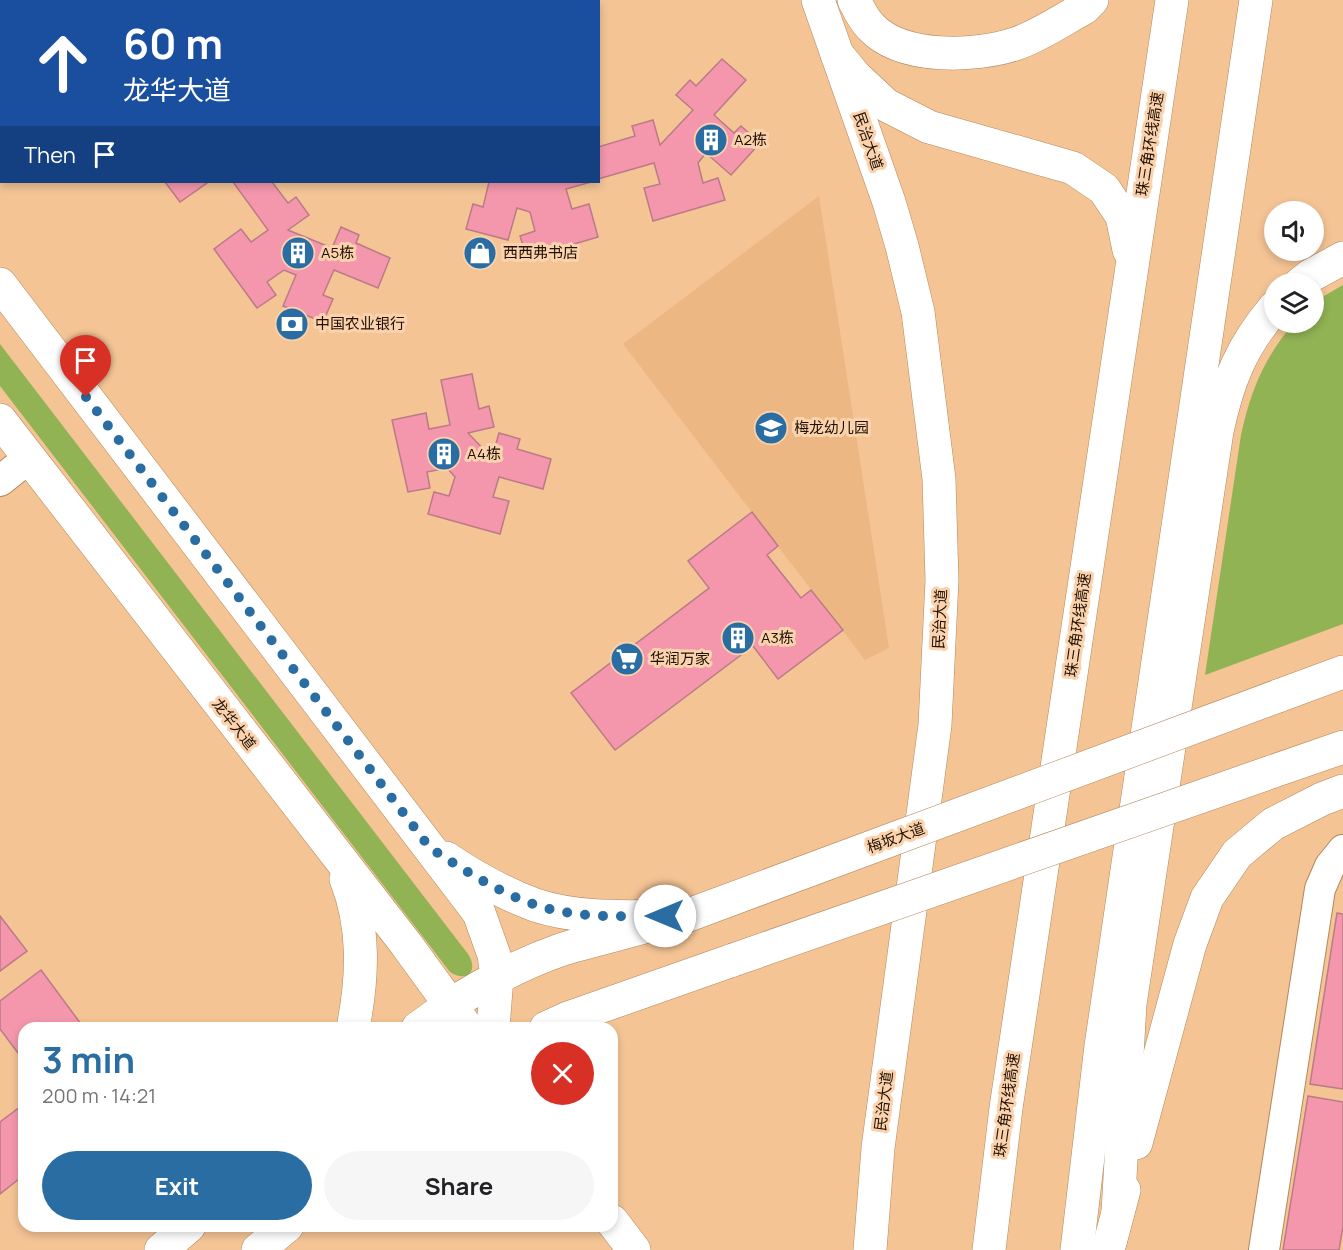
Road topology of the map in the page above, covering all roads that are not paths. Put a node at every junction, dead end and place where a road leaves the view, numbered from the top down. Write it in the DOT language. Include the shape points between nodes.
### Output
graph roads {
  1 [pos="818,0"];
  2 [pos="854,0"];
  3 [pos="1092,0"];
  4 [pos="1172,0"];
  5 [pos="1256,0"];
  6 [pos="837,54"];
  7 [pos="1343,258"];
  8 [pos="1130,272"];
  9 [pos="1316,273"];
  10 [pos="0,284"];
  11 [pos="1264,320"];
  12 [pos="0,420"];
  13 [pos="29,458"];
  14 [pos="0,481"];
  15 [pos="1343,672"];
  16 [pos="1343,747"];
  17 [pos="1343,790"];
  18 [pos="430,848"];
  19 [pos="1343,850"];
  20 [pos="339,861"];
  21 [pos="686,916"];
  22 [pos="497,977"];
  23 [pos="459,1016"];
  24 [pos="354,1022"];
  25 [pos="438,1022"];
  26 [pos="493,1022"];
  27 [pos="560,1022"];
  28 [pos="1118,1212"];
  29 [pos="618,1229"];
  30 [pos="182,1232"];
  31 [pos="280,1232"];
  32 [pos="161,1250"];
  33 [pos="258,1250"];
  34 [pos="634,1250"];
  35 [pos="870,1250"];
  36 [pos="989,1250"];
  37 [pos="1077,1250"];
  38 [pos="1108,1250"];
  39 [pos="1264,1250"];
  1 -- 6 [label="main road, 民治大道"];
  2 -- 3 [label="main road" via="872,28 891,42 915,50 978,53 1016,44"];
  4 -- 8 [label="main road, 珠三角环线高速"];
  5 -- 37 [label="main road" via="1103,1034"];
  6 -- 8 [label="main road" via="886,105 929,127 1073,168 1104,189 1122,216"];
  6 -- 35 [label="main road, 民治大道" via="889,202 918,312 939,479 942,569 935,725 880,1127"];
  7 -- 9 [label="main road"];
  8 -- 36 [label="main road, 珠三角环线高速" via="1006,1108"];
  10 -- 18 [label="main road"];
  11 -- 28 [label="main road" via="1238,360 1217,431 1130,1004"];
  12 -- 13 [label="main road, 龙华大道"];
  13 -- 14 [label="street"];
  13 -- 20 [label="main road, 龙华大道"];
  15 -- 21 [label="main road, 梅坂大道, bridge"];
  16 -- 27 [label="main road, bridge"];
  17 -- 28 [label="main road" via="1273,824 1237,854 1207,898 1184,965"];
  18 -- 21 [label="main road" via="496,888 537,905 601,916"];
  18 -- 22 [label="main road" via="479,913 494,955"];
  19 -- 39 [label="street" via="1330,866 1320,889"];
  20 -- 23 [label="main road, 龙华大道"];
  20 -- 24 [label="main road" via="354,900 360,931 361,965"];
  21 -- 22 [label="main road, 梅坂大道" via="564,949"];
  22 -- 23 [label="main road, 梅坂大道"];
  22 -- 26 [label="main road"];
  23 -- 25 [label="main road, 梅坂大道"];
  28 -- 38 [label="main road"];
  29 -- 34 [label="main road"];
  30 -- 32 [label="main road"];
  31 -- 33 [label="main road"];
}
